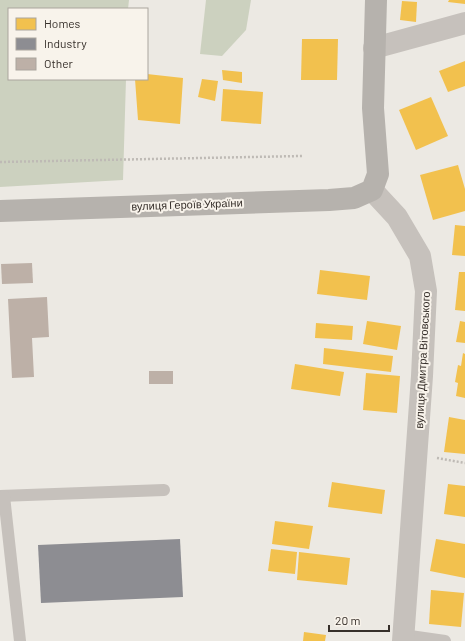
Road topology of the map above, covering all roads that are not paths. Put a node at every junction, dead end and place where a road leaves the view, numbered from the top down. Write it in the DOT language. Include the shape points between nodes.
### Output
graph roads {
  1 [pos="376,0"];
  2 [pos="465,23"];
  3 [pos="374,48"];
  4 [pos="372,190"];
  5 [pos="0,211"];
  6 [pos="164,490"];
  7 [pos="2,496"];
  8 [pos="403,638"];
  9 [pos="20,641"];
  10 [pos="445,641"];
  1 -- 3 [label="main road"];
  2 -- 3 [label="street"];
  3 -- 4 [label="main road" via="373,108 378,174"];
  4 -- 5 [label="main road, вулиця Героїв України" via="354,198 329,200"];
  4 -- 8 [label="street, вулиця Дмитра Вітовського" via="397,217 420,256 426,291"];
  6 -- 7 [label="lane"];
  7 -- 9 [label="lane"];
  8 -- 10 [label="lane"];
}
